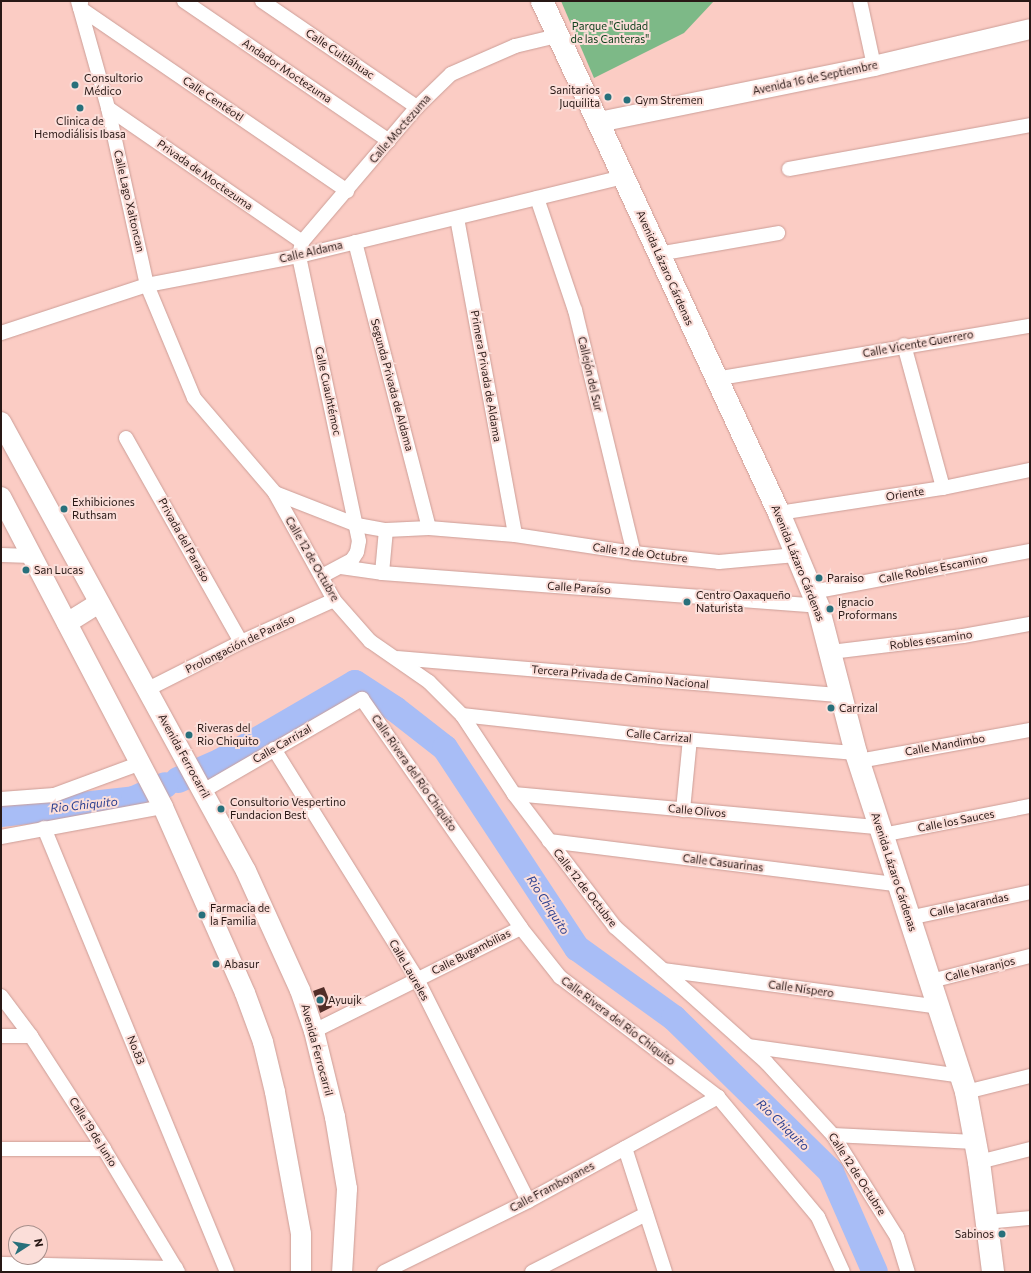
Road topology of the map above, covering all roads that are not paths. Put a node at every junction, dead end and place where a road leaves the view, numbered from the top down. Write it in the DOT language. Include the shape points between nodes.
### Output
graph roads {
  1 [pos="184,1"];
  2 [pos="262,1"];
  3 [pos="542,1"];
  4 [pos="860,1"];
  5 [pos="80,3"];
  6 [pos="1030,29"];
  7 [pos="557,36"];
  8 [pos="874,66"];
  9 [pos="417,107"];
  10 [pos="108,108"];
  11 [pos="599,122"];
  12 [pos="1030,125"];
  13 [pos="390,141"];
  14 [pos="789,169"];
  15 [pos="623,177"];
  16 [pos="347,191"];
  17 [pos="536,198"];
  18 [pos="457,218"];
  19 [pos="778,233"];
  20 [pos="355,242"];
  21 [pos="301,249"];
  22 [pos="658,254"];
  23 [pos="147,285"];
  24 [pos="1030,326"];
  25 [pos="1,333"];
  26 [pos="904,346"];
  27 [pos="715,379"];
  28 [pos="1,422"];
  29 [pos="126,438"];
  30 [pos="1030,470"];
  31 [pos="943,488"];
  32 [pos="275,493"];
  33 [pos="1,497"];
  34 [pos="779,513"];
  35 [pos="357,526"];
  36 [pos="429,528"];
  37 [pos="386,530"];
  38 [pos="515,535"];
  39 [pos="1030,551"];
  40 [pos="634,553"];
  41 [pos="1,555"];
  42 [pos="796,555"];
  43 [pos="31,556"];
  44 [pos="341,567"];
  45 [pos="382,573"];
  46 [pos="322,576"];
  47 [pos="815,599"];
  48 [pos="334,600"];
  49 [pos="99,603"];
  50 [pos="67,623"];
  51 [pos="1030,624"];
  52 [pos="241,642"];
  53 [pos="831,652"];
  54 [pos="397,658"];
  55 [pos="146,690"];
  56 [pos="842,695"];
  57 [pos="362,699"];
  58 [pos="462,715"];
  59 [pos="1030,730"];
  60 [pos="690,739"];
  61 [pos="274,748"];
  62 [pos="858,757"];
  63 [pos="143,768"];
  64 [pos="200,787"];
  65 [pos="514,794"];
  66 [pos="1,799"];
  67 [pos="160,803"];
  68 [pos="1030,806"];
  69 [pos="683,810"];
  70 [pos="44,828"];
  71 [pos="880,831"];
  72 [pos="1,837"];
  73 [pos="549,842"];
  74 [pos="896,884"];
  75 [pos="1030,892"];
  76 [pos="909,918"];
  77 [pos="521,928"];
  78 [pos="1030,956"];
  79 [pos="663,970"];
  80 [pos="417,980"];
  81 [pos="931,981"];
  82 [pos="1,996"];
  83 [pos="939,1007"];
  84 [pos="314,1031"];
  85 [pos="1,1036"];
  86 [pos="31,1036"];
  87 [pos="748,1046"];
  88 [pos="1030,1076"];
  89 [pos="963,1084"];
  90 [pos="718,1097"];
  91 [pos="833,1135"];
  92 [pos="1,1148"];
  93 [pos="625,1148"];
  94 [pos="104,1149"];
  95 [pos="1030,1149"];
  96 [pos="977,1152"];
  97 [pos="528,1201"];
  98 [pos="646,1214"];
  99 [pos="1030,1218"];
  100 [pos="988,1222"];
  101 [pos="1,1264"];
  102 [pos="177,1270"];
  103 [pos="227,1272"];
  104 [pos="301,1272"];
  105 [pos="342,1272"];
  106 [pos="384,1272"];
  107 [pos="532,1272"];
  108 [pos="665,1272"];
  109 [pos="843,1272"];
  110 [pos="908,1272"];
  111 [pos="993,1272"];
  1 -- 13 [label="street, Andador Moctezuma"];
  2 -- 9 [label="street, Calle Cuitláhuac"];
  3 -- 7 [label="main road, Avenida Lázaro Cárdenas"];
  4 -- 8 [label="street"];
  5 -- 10 [label="street, Calle Lago Xaltoncan"];
  5 -- 16 [label="street, Calle Centéotl"];
  6 -- 8 [label="main road, Avenida 16 de Septiembre"];
  7 -- 9 [label="street, Calle Moctezuma" via="515,46 476,61 451,74"];
  7 -- 11 [label="main road, Avenida Lázaro Cárdenas"];
  8 -- 11 [label="main road, Avenida 16 de Septiembre"];
  9 -- 13 [label="street, Calle Moctezuma"];
  10 -- 21 [label="street, Privada de Moctezuma"];
  10 -- 23 [label="street, Calle Lago Xaltoncan"];
  11 -- 15 [label="main road, Avenida Lázaro Cárdenas"];
  12 -- 14 [label="street"];
  13 -- 16 [label="street, Calle Moctezuma"];
  15 -- 17 [label="street, Calle Aldama"];
  15 -- 22 [label="main road, Avenida Lázaro Cárdenas"];
  16 -- 21 [label="street, Calle Moctezuma"];
  17 -- 18 [label="street, Calle Aldama"];
  17 -- 40 [label="street, Callejón del Sur" via="575,310"];
  18 -- 20 [label="street, Calle Aldama"];
  18 -- 38 [label="street, Primera Privada de Aldama"];
  19 -- 22 [label="street"];
  20 -- 21 [label="street, Calle Aldama"];
  20 -- 36 [label="street, Segunda Privada de Aldama"];
  21 -- 23 [label="street, Calle Aldama"];
  21 -- 35 [label="street, Calle Cuauhtémoc"];
  22 -- 27 [label="main road, Avenida Lázaro Cárdenas"];
  23 -- 25 [label="street, Calle Aldama"];
  23 -- 32 [label="street, Calle 12 de Octubre" via="194,398"];
  24 -- 26 [label="street, Calle Vicente Guerrero"];
  26 -- 27 [label="street, Calle Vicente Guerrero" via="807,365"];
  26 -- 31 [label="street"];
  27 -- 34 [label="main road, Avenida Lázaro Cárdenas"];
  28 -- 49 [label="main road, Avenida Ferrocarril"];
  29 -- 52 [label="street, Privada del Paraíso"];
  30 -- 31 [label="street, Oriente"];
  31 -- 34 [label="street, Oriente"];
  32 -- 35 [label="street, Calle 12 de Octubre"];
  32 -- 46 [label="street, Calle 12 de Octubre"];
  33 -- 43 [label="main road"];
  34 -- 42 [label="main road, Avenida Lázaro Cárdenas"];
  35 -- 37 [label="street, Calle 12 de Octubre"];
  35 -- 44 [label="street, Calle Cuauhtémoc" via="357,552 352,560"];
  36 -- 37 [label="street, Calle 12 de Octubre"];
  36 -- 38 [label="street, Calle 12 de Octubre"];
  37 -- 45 [label="street"];
  38 -- 40 [label="street, Calle 12 de Octubre"];
  39 -- 47 [label="street, Calle Robles Escamino"];
  40 -- 42 [label="street, Calle 12 de Octubre" via="719,562"];
  41 -- 43 [label="street"];
  42 -- 47 [label="main road, Avenida Lázaro Cárdenas"];
  43 -- 50 [label="main road"];
  44 -- 45 [label="street, Calle Paraíso"];
  44 -- 46 [label="street, Calle Cuauhtémoc"];
  45 -- 47 [label="street, Calle Paraíso"];
  46 -- 48 [label="street, Calle 12 de Octubre"];
  47 -- 53 [label="main road, Avenida Lázaro Cárdenas"];
  48 -- 52 [label="street, Prolongación de Paraíso"];
  48 -- 54 [label="street, Calle 12 de Octubre" via="370,641"];
  49 -- 50 [label="main road"];
  49 -- 55 [label="main road, Avenida Ferrocarril"];
  50 -- 63 [label="main road"];
  51 -- 53 [label="street, Robles escamino" via="963,636"];
  52 -- 55 [label="street, Prolongación de Paraíso"];
  53 -- 56 [label="main road, Avenida Lázaro Cárdenas"];
  54 -- 56 [label="street, Tercera Privada de Camino Nacional"];
  54 -- 58 [label="street, Calle 12 de Octubre" via="429,682"];
  55 -- 64 [label="main road, Avenida Ferrocarril"];
  56 -- 62 [label="main road, Avenida Lázaro Cárdenas"];
  57 -- 61 [label="street, Calle Carrizal"];
  57 -- 77 [label="street, Calle Rivera del Río Chiquito"];
  58 -- 60 [label="street, Calle Carrizal"];
  58 -- 65 [label="street, Calle 12 de Octubre"];
  59 -- 62 [label="street, Calle Mandimbo"];
  60 -- 62 [label="street, Calle Carrizal"];
  60 -- 69 [label="street"];
  61 -- 64 [label="street, Calle Carrizal"];
  61 -- 80 [label="street, Calle Laureles"];
  62 -- 71 [label="main road, Avenida Lázaro Cárdenas"];
  63 -- 66 [label="street" via="54,795"];
  63 -- 67 [label="main road"];
  64 -- 84 [label="main road, Avenida Ferrocarril" via="246,871 300,990"];
  65 -- 69 [label="street, Calle Olivos"];
  65 -- 73 [label="street, Calle 12 de Octubre"];
  67 -- 70 [label="street"];
  67 -- 104 [label="main road" via="245,993 263,1042 275,1092 301,1234"];
  68 -- 71 [label="street, Calle los Sauces"];
  69 -- 71 [label="street, Calle Olivos"];
  70 -- 72 [label="street"];
  70 -- 103 [label="street, No.83"];
  71 -- 74 [label="main road, Avenida Lázaro Cárdenas"];
  73 -- 74 [label="street, Calle Casuarinas"];
  73 -- 79 [label="street, Calle 12 de Octubre" via="615,927"];
  74 -- 76 [label="main road, Avenida Lázaro Cárdenas"];
  75 -- 76 [label="street, Calle Jacarandas"];
  76 -- 81 [label="main road, Avenida Lázaro Cárdenas"];
  77 -- 80 [label="street, Calle Bugambilias"];
  77 -- 90 [label="street, Calle Rivera del Río Chiquito" via="560,977"];
  78 -- 81 [label="street, Calle Naranjos"];
  79 -- 83 [label="street, Calle Níspero"];
  79 -- 87 [label="street, Calle 12 de Octubre"];
  80 -- 84 [label="street, Calle Bugambilias"];
  80 -- 97 [label="street, Calle Laureles"];
  81 -- 83 [label="main road, Avenida Lázaro Cárdenas"];
  82 -- 86 [label="street, Calle 19 de Junio"];
  83 -- 89 [label="main road, Avenida Lázaro Cárdenas"];
  84 -- 105 [label="main road, Avenida Ferrocarril" via="335,1117 347,1188"];
  85 -- 86 [label="street"];
  86 -- 94 [label="street, Calle 19 de Junio"];
  87 -- 89 [label="street"];
  87 -- 91 [label="street, Calle 12 de Octubre"];
  88 -- 89 [label="street"];
  89 -- 96 [label="main road, Avenida Lázaro Cárdenas"];
  90 -- 93 [label="street, Calle Framboyanes"];
  90 -- 109 [label="street, Calle Rivera del Río Chiquito" via="818,1217"];
  91 -- 96 [label="street"];
  91 -- 110 [label="street, Calle 12 de Octubre" via="897,1238"];
  92 -- 94 [label="street"];
  93 -- 97 [label="street, Calle Framboyanes"];
  93 -- 98 [label="street"];
  94 -- 102 [label="street, Calle 19 de Junio"];
  95 -- 96 [label="street"];
  96 -- 100 [label="main road, Avenida Lázaro Cárdenas"];
  97 -- 106 [label="street, Calle Framboyanes"];
  98 -- 107 [label="street"];
  98 -- 108 [label="street"];
  99 -- 100 [label="street"];
  100 -- 111 [label="main road, Avenida Lázaro Cárdenas"];
  101 -- 102 [label="street"];
}
